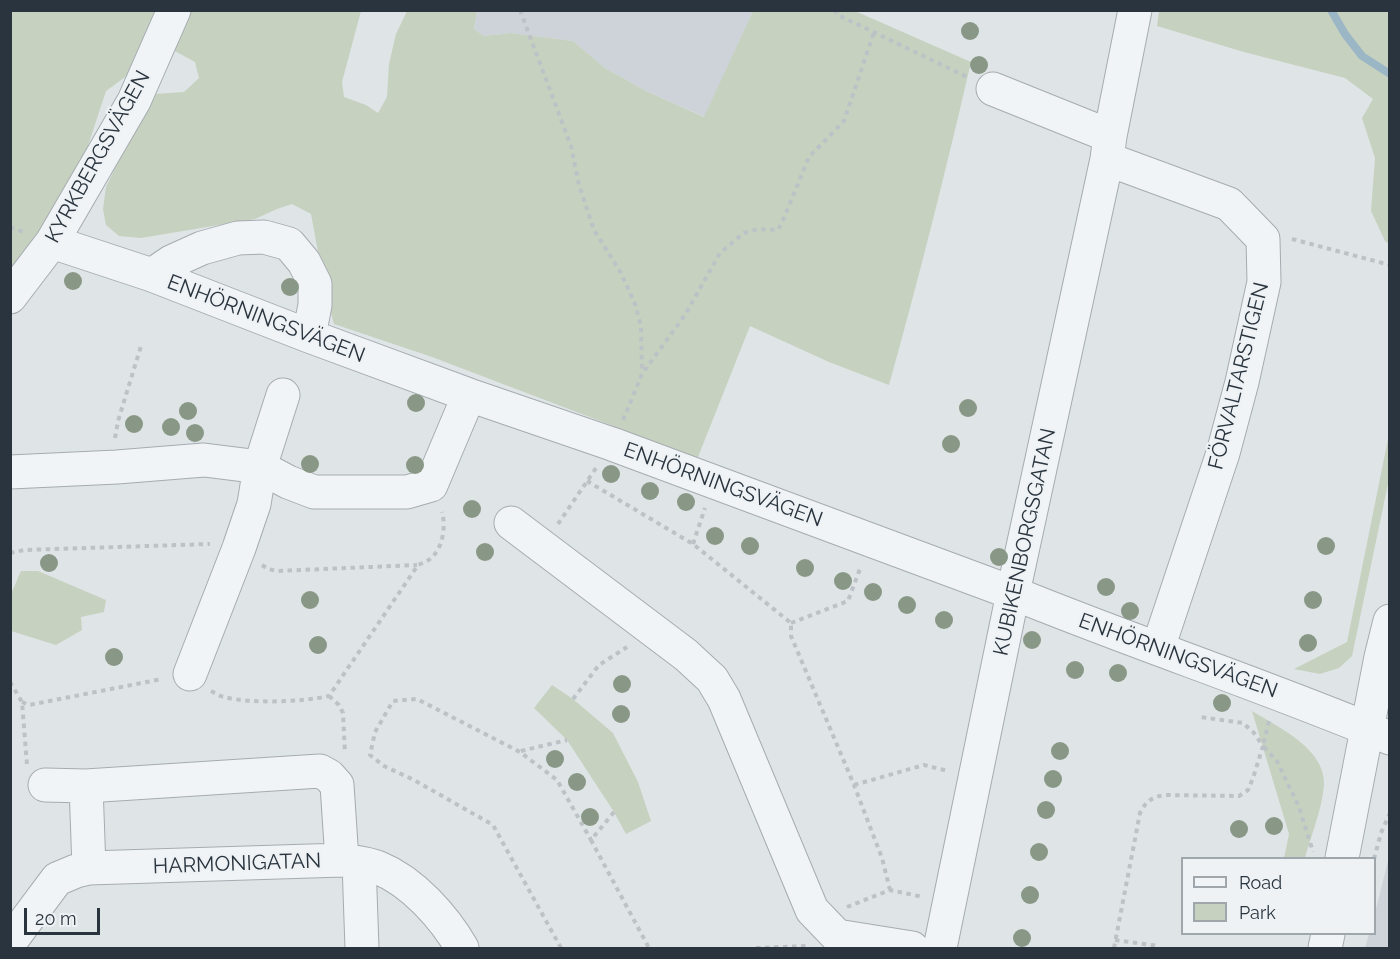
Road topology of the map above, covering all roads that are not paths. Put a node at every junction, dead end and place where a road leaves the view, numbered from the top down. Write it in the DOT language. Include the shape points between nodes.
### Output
graph roads {
  1 [pos="174,10"];
  2 [pos="1135,10"];
  3 [pos="993,89"];
  4 [pos="1109,148"];
  5 [pos="52,242"];
  6 [pos="152,275"];
  7 [pos="10,297"];
  8 [pos="309,336"];
  9 [pos="283,395"];
  10 [pos="469,395"];
  11 [pos="260,468"];
  12 [pos="10,472"];
  13 [pos="511,523"];
  14 [pos="1013,592"];
  15 [pos="1389,621"];
  16 [pos="1158,648"];
  17 [pos="190,674"];
  18 [pos="1379,734"];
  19 [pos="45,785"];
  20 [pos="86,786"];
  21 [pos="1342,857"];
  22 [pos="351,862"];
  23 [pos="88,868"];
  24 [pos="12,946"];
  25 [pos="362,948"];
  26 [pos="462,948"];
  27 [pos="912,948"];
  28 [pos="940,948"];
  1 -- 5 [label="street, KYRKBERGSVÄGEN" via="134,102"];
  2 -- 4 [label="street, KUBIKENBORGSGATAN"];
  3 -- 4 [label="street"];
  4 -- 14 [label="street, KUBIKENBORGSGATAN"];
  4 -- 16 [label="street, FÖRVALTARSTIGEN" via="1229,204 1263,239 1264,282 1242,382 1223,453"];
  5 -- 6 [label="street, ENHÖRNINGSVÄGEN"];
  5 -- 7 [label="street, KYRKBERGSVÄGEN"];
  6 -- 8 [label="street, ENHÖRNINGSVÄGEN"];
  6 -- 8 [label="street" via="202,248 238,238 264,237 289,244 315,284"];
  8 -- 10 [label="street, ENHÖRNINGSVÄGEN"];
  9 -- 11 [label="street"];
  10 -- 11 [label="street" via="431,485 407,492 314,492"];
  10 -- 14 [label="street, ENHÖRNINGSVÄGEN"];
  11 -- 12 [label="street" via="204,460"];
  11 -- 17 [label="street" via="254,504"];
  13 -- 27 [label="street" via="686,655 712,679 724,699 812,910 828,927"];
  14 -- 16 [label="street, ENHÖRNINGSVÄGEN"];
  14 -- 28 [label="street, KUBIKENBORGSGATAN"];
  15 -- 18 [label="street" via="1381,657"];
  16 -- 18 [label="street, ENHÖRNINGSVÄGEN"];
  18 -- 21 [label="street"];
  19 -- 20 [label="street"];
  20 -- 22 [label="street" via="320,771 337,785"];
  20 -- 23 [label="street"];
  22 -- 23 [label="street, HARMONIGATAN"];
  22 -- 25 [label="street"];
  22 -- 26 [label="street, HARMONIGATAN" via="379,867 419,893"];
  23 -- 24 [label="street, HARMONIGATAN" via="57,879"];
}
